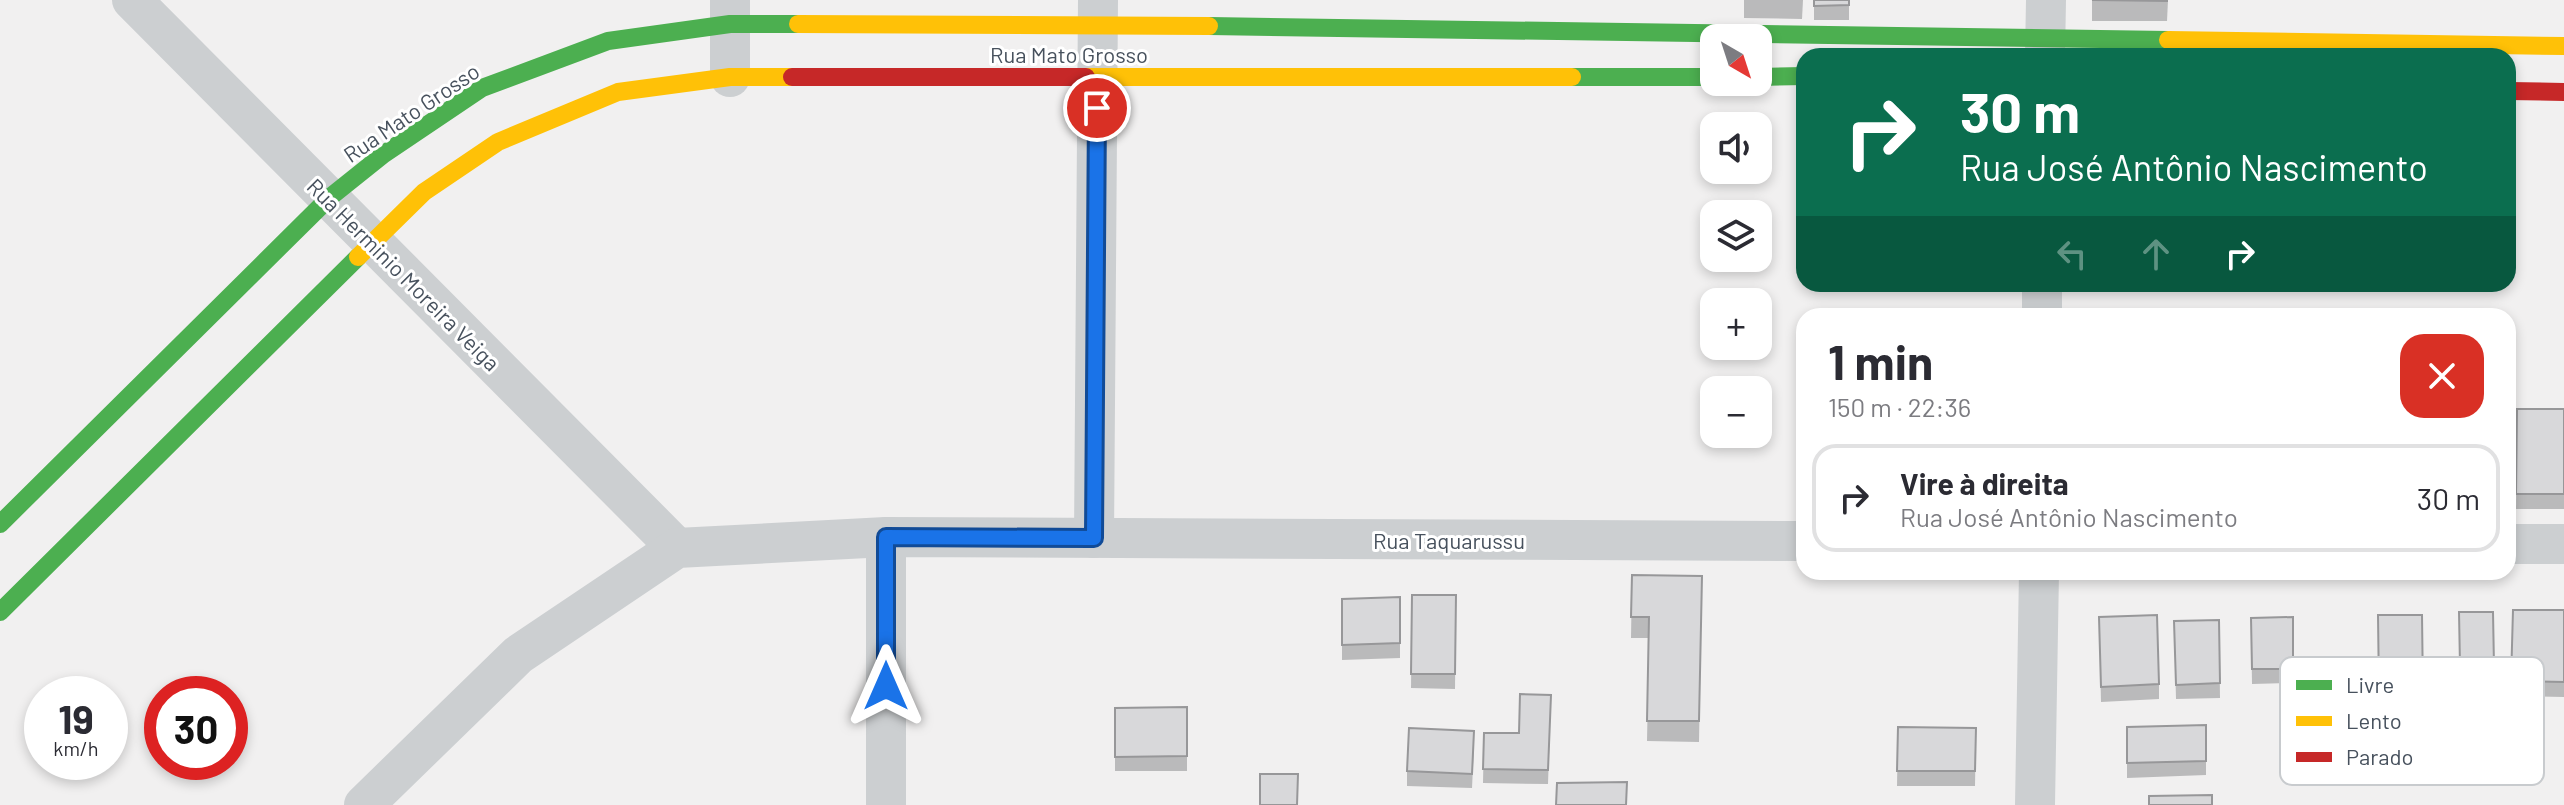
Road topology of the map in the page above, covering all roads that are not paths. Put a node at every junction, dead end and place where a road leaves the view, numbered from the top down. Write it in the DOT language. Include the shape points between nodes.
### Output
graph roads {
  1 [pos="132,0"];
  2 [pos="730,12"];
  3 [pos="1098,12"];
  4 [pos="2045,31"];
  5 [pos="2564,46"];
  6 [pos="2409,48"];
  7 [pos="2508,48"];
  8 [pos="1796,76"];
  9 [pos="730,77"];
  10 [pos="1700,77"];
  11 [pos="1772,77"];
  12 [pos="1097,78"];
  13 [pos="2516,91"];
  14 [pos="2564,92"];
  15 [pos="329,198"];
  16 [pos="373,243"];
  17 [pos="0,524"];
  18 [pos="886,537"];
  19 [pos="1094,538"];
  20 [pos="1796,541"];
  21 [pos="2516,544"];
  22 [pos="2564,544"];
  23 [pos="677,548"];
  24 [pos="2039,580"];
  25 [pos="0,612"];
  26 [pos="364,805"];
  27 [pos="886,805"];
  28 [pos="2035,805"];
  1 -- 15 [label="street, Rua Herminio Moreira Veiga"];
  2 -- 3 [label="street, Rua Mato Grosso"];
  2 -- 9 [label="street"];
  2 -- 15 [label="street, Rua Mato Grosso" via="608,41 482,88"];
  3 -- 4 [label="street, Rua Mato Grosso"];
  3 -- 12 [label="street"];
  4 -- 6 [label="street, Rua Mato Grosso"];
  5 -- 7 [label="street, Rua Mato Grosso"];
  8 -- 11 [label="street"];
  9 -- 12 [label="street, Rua Mato Grosso"];
  9 -- 16 [label="street, Rua Mato Grosso" via="618,92 498,142 424,192"];
  10 -- 12 [label="street, Rua Mato Grosso"];
  12 -- 19 [label="street"];
  13 -- 14 [label="street"];
  15 -- 16 [label="street, Rua Herminio Moreira Veiga"];
  15 -- 17 [label="street, Rua Mato Grosso"];
  16 -- 23 [label="street, Rua Herminio Moreira Veiga"];
  16 -- 25 [label="street, Rua Mato Grosso"];
  18 -- 19 [label="street, Rua Taquarussu"];
  18 -- 23 [label="street, Rua Taquarussu"];
  18 -- 27 [label="street"];
  19 -- 20 [label="street, Rua Taquarussu"];
  21 -- 22 [label="street"];
  23 -- 26 [label="street" via="518,655"];
  24 -- 28 [label="street"];
}
